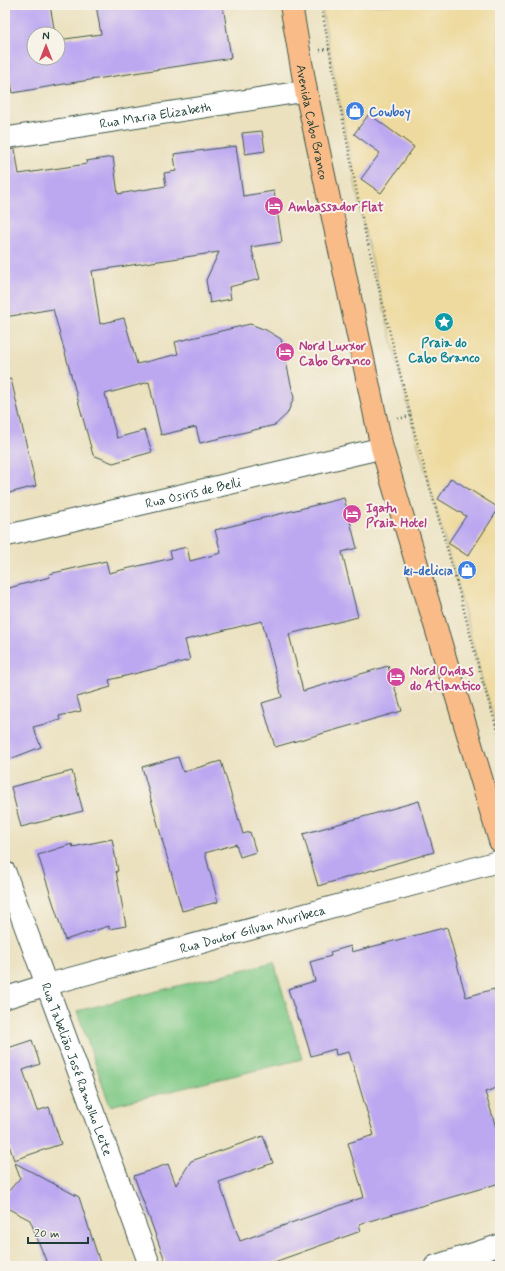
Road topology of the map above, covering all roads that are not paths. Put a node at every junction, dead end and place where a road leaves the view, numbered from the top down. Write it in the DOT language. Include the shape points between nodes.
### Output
graph roads {
  1 [pos="291,5"];
  2 [pos="306,91"];
  3 [pos="5,138"];
  4 [pos="382,448"];
  5 [pos="5,536"];
  6 [pos="500,841"];
  7 [pos="500,861"];
  8 [pos="5,872"];
  9 [pos="46,985"];
  10 [pos="5,998"];
  11 [pos="500,1246"];
  12 [pos="150,1266"];
  13 [pos="435,1266"];
  1 -- 2 [label="main road, Avenida Cabo Branco"];
  2 -- 3 [label="street, Rua Maria Elizabeth"];
  2 -- 4 [label="main road, Avenida Cabo Branco"];
  4 -- 5 [label="street, Rua Osiris de Belli"];
  4 -- 6 [label="main road, Avenida Cabo Branco"];
  7 -- 9 [label="street, Rua Doutor Gilvan Muribeca"];
  8 -- 9 [label="street, Rua Tabelião José Ramalho Leite"];
  9 -- 10 [label="street, Rua Doutor Gilvan Muribeca"];
  9 -- 12 [label="street, Rua Tabelião José Ramalho Leite"];
  11 -- 13 [label="street"];
}
